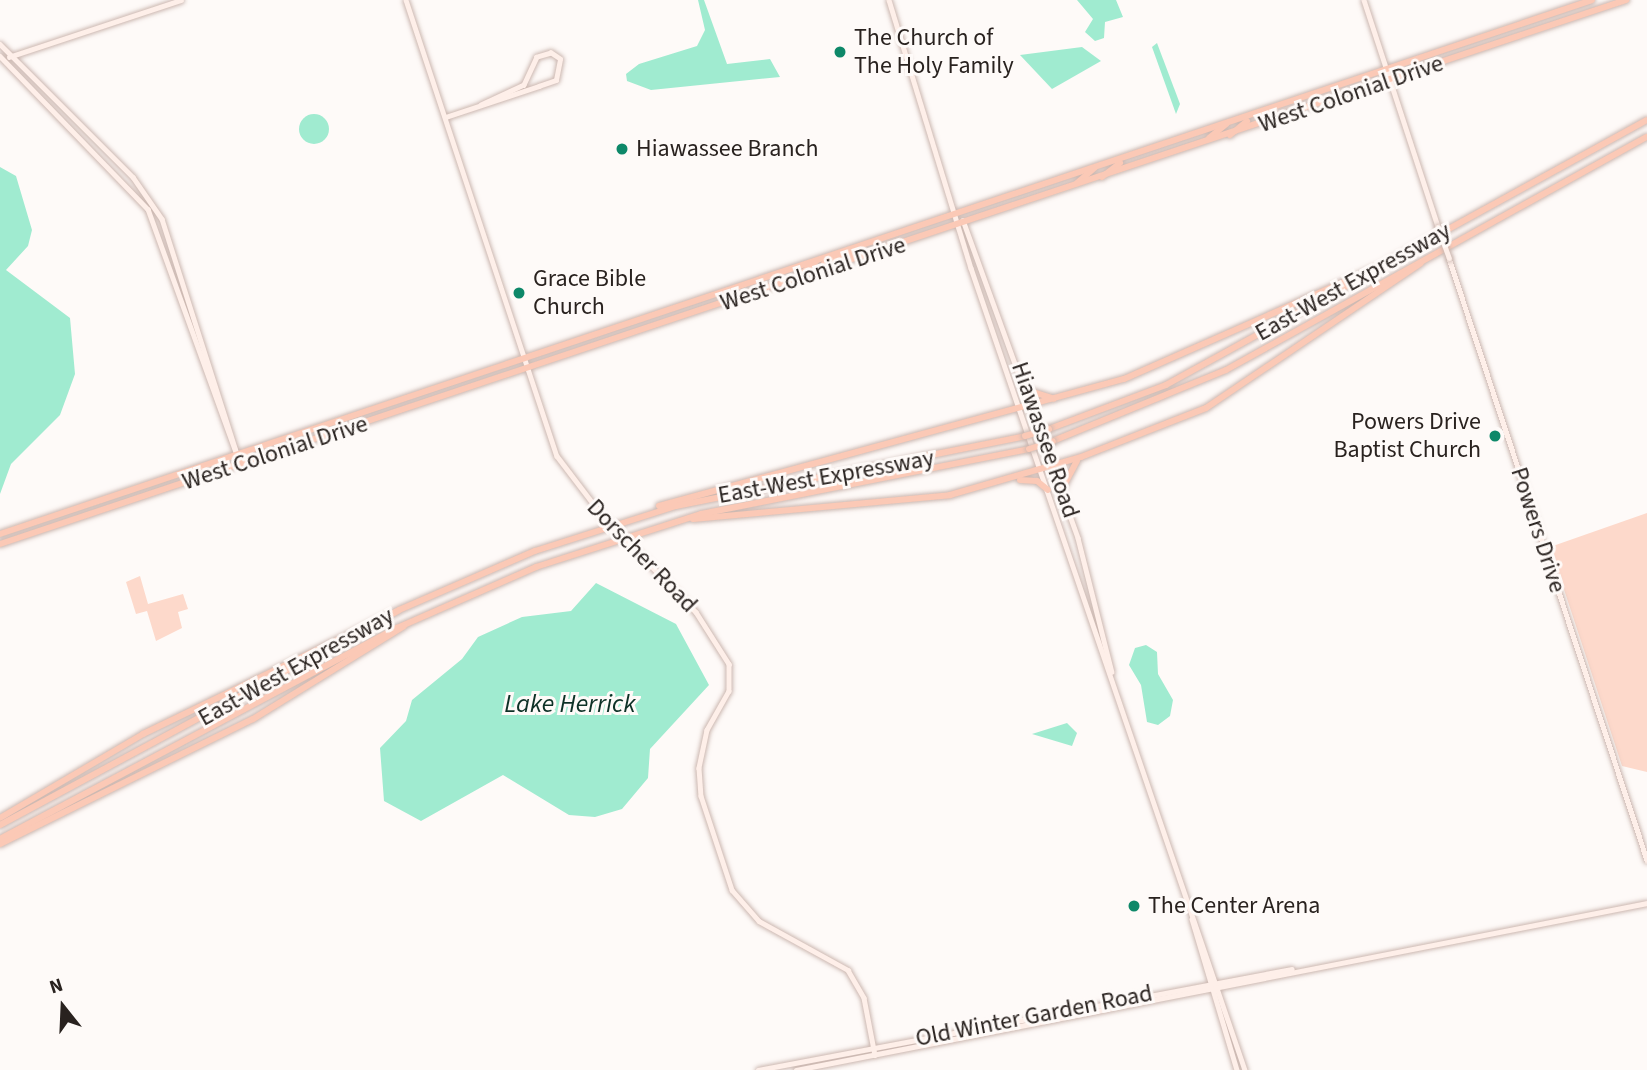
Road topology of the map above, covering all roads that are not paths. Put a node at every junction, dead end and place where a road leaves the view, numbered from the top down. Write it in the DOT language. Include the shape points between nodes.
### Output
graph roads {
  1 [pos="181,0"];
  2 [pos="406,0"];
  3 [pos="889,0"];
  4 [pos="1364,0"];
  5 [pos="1592,0"];
  6 [pos="1625,0"];
  7 [pos="0,44"];
  8 [pos="11,56"];
  9 [pos="1,58"];
  10 [pos="1387,71"];
  11 [pos="1391,81"];
  12 [pos="481,105"];
  13 [pos="1264,112"];
  14 [pos="446,117"];
  15 [pos="1647,120"];
  16 [pos="1226,124"];
  17 [pos="1230,135"];
  18 [pos="1647,137"];
  19 [pos="1192,148"];
  20 [pos="1134,155"];
  21 [pos="1094,168"];
  22 [pos="1102,177"];
  23 [pos="1063,191"];
  24 [pos="958,214"];
  25 [pos="966,223"];
  26 [pos="957,226"];
  27 [pos="869,243"];
  28 [pos="816,261"];
  29 [pos="1420,263"];
  30 [pos="1376,268"];
  31 [pos="820,272"];
  32 [pos="785,283"];
  33 [pos="682,305"];
  34 [pos="685,316"];
  35 [pos="524,358"];
  36 [pos="527,369"];
  37 [pos="1030,391"];
  38 [pos="1063,399"];
  39 [pos="396,402"];
  40 [pos="1035,408"];
  41 [pos="1022,411"];
  42 [pos="365,412"];
  43 [pos="366,422"];
  44 [pos="338,432"];
  45 [pos="241,453"];
  46 [pos="233,456"];
  47 [pos="1081,457"];
  48 [pos="240,464"];
  49 [pos="1055,466"];
  50 [pos="1042,471"];
  51 [pos="1004,482"];
  52 [pos="1062,489"];
  53 [pos="1048,490"];
  54 [pos="120,494"];
  55 [pos="101,511"];
  56 [pos="648,513"];
  57 [pos="687,519"];
  58 [pos="0,534"];
  59 [pos="0,544"];
  60 [pos="399,610"];
  61 [pos="407,624"];
  62 [pos="1112,673"];
  63 [pos="0,818"];
  64 [pos="0,825"];
  65 [pos="0,841"];
  66 [pos="1647,860"];
  67 [pos="1647,903"];
  68 [pos="1192,918"];
  69 [pos="1311,967"];
  70 [pos="1216,981"];
  71 [pos="1208,982"];
  72 [pos="1219,989"];
  73 [pos="1211,990"];
  74 [pos="874,1048"];
  75 [pos="875,1055"];
  76 [pos="758,1070"];
  77 [pos="796,1070"];
  78 [pos="1237,1070"];
  79 [pos="1245,1070"];
  1 -- 8 [label="street"];
  2 -- 14 [label="street, Dorscher Road"];
  3 -- 24 [label="street, Hiawassee Road"];
  4 -- 10 [label="street, Powers Drive"];
  5 -- 10 [label="highway, West Colonial Drive"];
  6 -- 11 [label="highway, West Colonial Drive"];
  7 -- 8 [label="street"];
  8 -- 9 [label="street"];
  8 -- 45 [label="street" via="114,157 155,208"];
  9 -- 46 [label="street" via="148,209"];
  10 -- 11 [label="street, Powers Drive"];
  10 -- 13 [label="highway, West Colonial Drive"];
  11 -- 17 [label="highway, West Colonial Drive"];
  11 -- 66 [label="street, Powers Drive, bridge"];
  12 -- 12 [label="street" via="556,80 561,59 551,53 537,57 524,85"];
  12 -- 14 [label="street"];
  13 -- 16 [label="highway, West Colonial Drive"];
  13 -- 17 [label="highway"];
  14 -- 35 [label="street, Dorscher Road"];
  15 -- 30 [label="highway, East-West Expressway"];
  16 -- 19 [label="highway"];
  16 -- 20 [label="highway, West Colonial Drive"];
  17 -- 19 [label="highway, West Colonial Drive"];
  18 -- 29 [label="highway, East-West Expressway"];
  19 -- 22 [label="highway, West Colonial Drive"];
  20 -- 21 [label="highway, West Colonial Drive"];
  20 -- 22 [label="highway"];
  21 -- 23 [label="highway"];
  21 -- 24 [label="highway, West Colonial Drive"];
  22 -- 23 [label="highway, West Colonial Drive"];
  23 -- 25 [label="highway, West Colonial Drive"];
  24 -- 25 [label="street, Hiawassee Road"];
  24 -- 26 [label="street, Hiawassee Road"];
  24 -- 27 [label="highway, West Colonial Drive"];
  25 -- 26 [label="highway, West Colonial Drive"];
  25 -- 37 [label="street, Hiawassee Road"];
  26 -- 31 [label="highway, West Colonial Drive"];
  26 -- 41 [label="street, Hiawassee Road"];
  27 -- 28 [label="highway, West Colonial Drive"];
  27 -- 31 [label="highway"];
  28 -- 32 [label="highway"];
  28 -- 33 [label="highway, West Colonial Drive"];
  29 -- 47 [label="highway" via="1206,408"];
  29 -- 57 [label="highway, East-West Expressway, bridge" via="1177,394 1053,442"];
  30 -- 38 [label="highway" via="1212,344"];
  30 -- 56 [label="highway, East-West Expressway, bridge" via="1166,386 1049,429"];
  31 -- 32 [label="highway, West Colonial Drive"];
  32 -- 34 [label="highway, West Colonial Drive"];
  33 -- 34 [label="highway"];
  33 -- 35 [label="highway, West Colonial Drive"];
  34 -- 36 [label="highway, West Colonial Drive"];
  35 -- 36 [label="street, Dorscher Road"];
  35 -- 39 [label="highway, West Colonial Drive"];
  36 -- 43 [label="highway, West Colonial Drive"];
  36 -- 74 [label="street, Dorscher Road, bridge" via="562,466 605,519 696,612 729,664 729,691 707,730 698,768 732,890 758,921 848,970 864,998"];
  37 -- 38 [label="highway" via="1039,399"];
  37 -- 40 [label="street, Hiawassee Road"];
  38 -- 40 [label="highway"];
  39 -- 42 [label="highway, West Colonial Drive"];
  39 -- 43 [label="highway"];
  40 -- 41 [label="highway"];
  40 -- 49 [label="street, Hiawassee Road"];
  41 -- 50 [label="street, Hiawassee Road"];
  41 -- 56 [label="highway" via="750,480"];
  42 -- 44 [label="highway"];
  42 -- 45 [label="highway, West Colonial Drive"];
  43 -- 44 [label="highway, West Colonial Drive"];
  44 -- 48 [label="highway, West Colonial Drive"];
  45 -- 46 [label="highway, West Colonial Drive"];
  45 -- 48 [label="street"];
  46 -- 48 [label="street"];
  46 -- 54 [label="highway, West Colonial Drive"];
  47 -- 49 [label="highway"];
  47 -- 52 [label="highway"];
  48 -- 55 [label="highway, West Colonial Drive"];
  49 -- 50 [label="highway"];
  49 -- 52 [label="street, Hiawassee Road"];
  50 -- 51 [label="highway"];
  50 -- 53 [label="street, Hiawassee Road"];
  51 -- 53 [label="highway" via="1032,480"];
  51 -- 57 [label="highway" via="950,495"];
  52 -- 62 [label="street, Hiawassee Road" via="1093,583"];
  53 -- 62 [label="street, Hiawassee Road"];
  54 -- 55 [label="highway"];
  54 -- 58 [label="highway, West Colonial Drive"];
  55 -- 59 [label="highway, West Colonial Drive"];
  56 -- 60 [label="highway, East-West Expressway" via="534,551"];
  57 -- 61 [label="highway, East-West Expressway" via="536,567"];
  60 -- 63 [label="highway" via="257,675"];
  60 -- 64 [label="highway, East-West Expressway"];
  61 -- 65 [label="highway, East-West Expressway"];
  61 -- 65 [label="highway" via="253,719"];
  62 -- 68 [label="street, Hiawassee Road"];
  67 -- 69 [label="street, Old Winter Garden Road"];
  68 -- 70 [label="street, Hiawassee Road"];
  68 -- 71 [label="street, Hiawassee Road"];
  69 -- 70 [label="street, Old Winter Garden Road"];
  69 -- 72 [label="street, Old Winter Garden Road"];
  70 -- 71 [label="street, Old Winter Garden Road"];
  70 -- 72 [label="street, Hiawassee Road"];
  71 -- 73 [label="street, Hiawassee Road"];
  71 -- 74 [label="street, Old Winter Garden Road"];
  72 -- 73 [label="street, Old Winter Garden Road"];
  72 -- 79 [label="street, Hiawassee Road"];
  73 -- 75 [label="street, Old Winter Garden Road"];
  73 -- 78 [label="street, Hiawassee Road"];
  74 -- 75 [label="street, Dorscher Road"];
  74 -- 76 [label="street, Old Winter Garden Road"];
  75 -- 77 [label="street, Old Winter Garden Road"];
}
